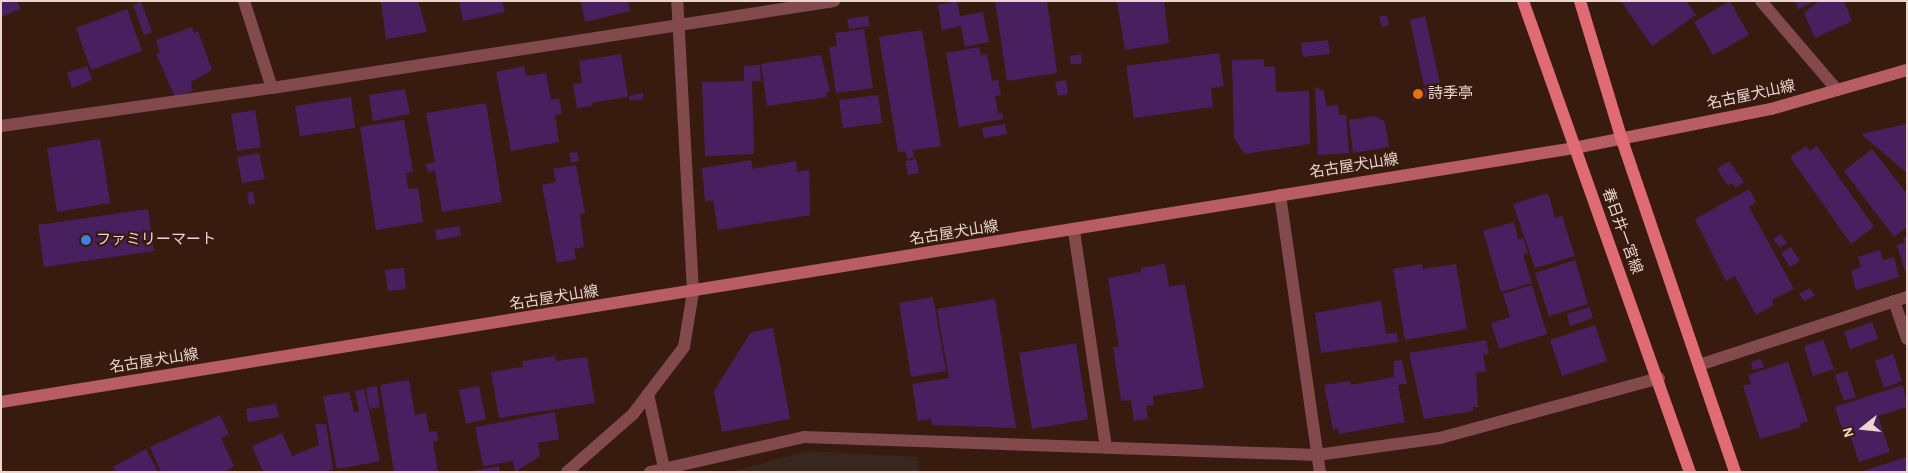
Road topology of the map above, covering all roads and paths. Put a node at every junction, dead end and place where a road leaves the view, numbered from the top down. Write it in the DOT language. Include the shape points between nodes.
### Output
graph roads {
  1 [pos="244,1"];
  2 [pos="677,1"];
  3 [pos="834,1"];
  4 [pos="1523,1"];
  5 [pos="1580,1"];
  6 [pos="1760,1"];
  7 [pos="678,24"];
  8 [pos="1907,70"];
  9 [pos="272,88"];
  10 [pos="1837,90"];
  11 [pos="1,126"];
  12 [pos="1621,137"];
  13 [pos="1574,148"];
  14 [pos="1280,194"];
  15 [pos="1074,231"];
  16 [pos="693,292"];
  17 [pos="1907,297"];
  18 [pos="1894,301"];
  19 [pos="1907,339"];
  20 [pos="1699,364"];
  21 [pos="1659,378"];
  22 [pos="648,394"];
  23 [pos="1,402"];
  24 [pos="1106,448"];
  25 [pos="1317,455"];
  26 [pos="664,468"];
  27 [pos="567,472"];
  28 [pos="650,472"];
  29 [pos="1320,472"];
  30 [pos="1690,472"];
  31 [pos="1735,472"];
  1 -- 9 [label="street"];
  2 -- 7 [label="street"];
  3 -- 7 [label="street"];
  4 -- 13 [label="main road, 春日井一宮線"];
  5 -- 12 [label="main road, 春日井一宮線"];
  6 -- 10 [label="street"];
  7 -- 9 [label="street"];
  7 -- 16 [label="street"];
  8 -- 10 [label="main road, 名古屋犬山線"];
  9 -- 11 [label="street"];
  10 -- 12 [label="main road, 名古屋犬山線" via="1771,109"];
  12 -- 13 [label="main road, 名古屋犬山線"];
  12 -- 20 [label="main road, 春日井一宮線"];
  13 -- 14 [label="main road, 名古屋犬山線"];
  13 -- 21 [label="main road, 春日井一宮線"];
  14 -- 15 [label="main road, 名古屋犬山線"];
  14 -- 25 [label="street"];
  15 -- 16 [label="main road, 名古屋犬山線"];
  15 -- 24 [label="street"];
  16 -- 22 [label="street" via="684,347"];
  16 -- 23 [label="main road, 名古屋犬山線"];
  17 -- 18 [label="street"];
  18 -- 19 [label="street"];
  18 -- 20 [label="street"];
  20 -- 31 [label="main road, 春日井一宮線"];
  21 -- 25 [label="street" via="1440,438"];
  21 -- 30 [label="main road, 春日井一宮線"];
  22 -- 26 [label="street"];
  22 -- 27 [label="street" via="633,414"];
  24 -- 25 [label="street"];
  24 -- 26 [label="street" via="804,437"];
  25 -- 29 [label="street"];
  26 -- 28 [label="street"];
}
